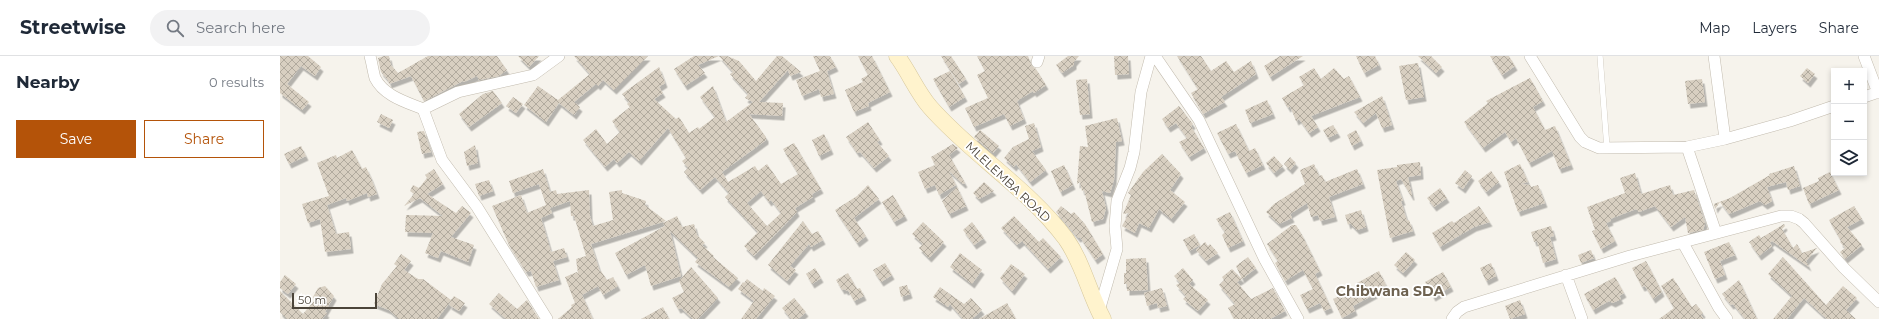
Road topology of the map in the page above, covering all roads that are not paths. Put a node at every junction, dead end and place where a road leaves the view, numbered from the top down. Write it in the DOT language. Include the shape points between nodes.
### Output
graph roads {
  1 [pos="370,56"];
  2 [pos="559,56"];
  3 [pos="897,56"];
  4 [pos="1150,56"];
  5 [pos="1155,56"];
  6 [pos="1530,56"];
  7 [pos="1600,56"];
  8 [pos="1714,56"];
  9 [pos="1864,56"];
  10 [pos="1879,92"];
  11 [pos="1867,96"];
  12 [pos="1831,107"];
  13 [pos="423,109"];
  14 [pos="1725,139"];
  15 [pos="1687,147"];
  16 [pos="1607,149"];
  17 [pos="1716,233"];
  18 [pos="1683,243"];
  19 [pos="1566,275"];
  20 [pos="1879,302"];
  21 [pos="1101,315"];
  22 [pos="547,319"];
  23 [pos="1298,319"];
  24 [pos="1452,319"];
  25 [pos="1582,319"];
  26 [pos="1727,319"];
  1 -- 13 [label="street" via="376,78 382,87 394,97"];
  2 -- 13 [label="street" via="533,75 458,92"];
  3 -- 21 [label="street, MLELEMBA ROAD" via="929,106 1024,195 1065,239 1081,266"];
  4 -- 21 [label="street" via="1141,92 1133,157 1117,201 1117,249"];
  5 -- 23 [label="street" via="1199,120 1264,258"];
  6 -- 16 [label="street" via="1585,142"];
  7 -- 16 [label="lane"];
  8 -- 14 [label="street"];
  9 -- 10 [label="street"];
  10 -- 11 [label="street"];
  12 -- 14 [label="street"];
  13 -- 22 [label="street" via="442,160 477,207"];
  14 -- 15 [label="street"];
  15 -- 16 [label="street"];
  15 -- 17 [label="street"];
  17 -- 18 [label="street"];
  17 -- 20 [label="street" via="1781,216 1799,219 1847,272"];
  18 -- 19 [label="street"];
  18 -- 26 [label="street"];
  19 -- 24 [label="street" via="1464,307"];
  19 -- 25 [label="street"];
}
